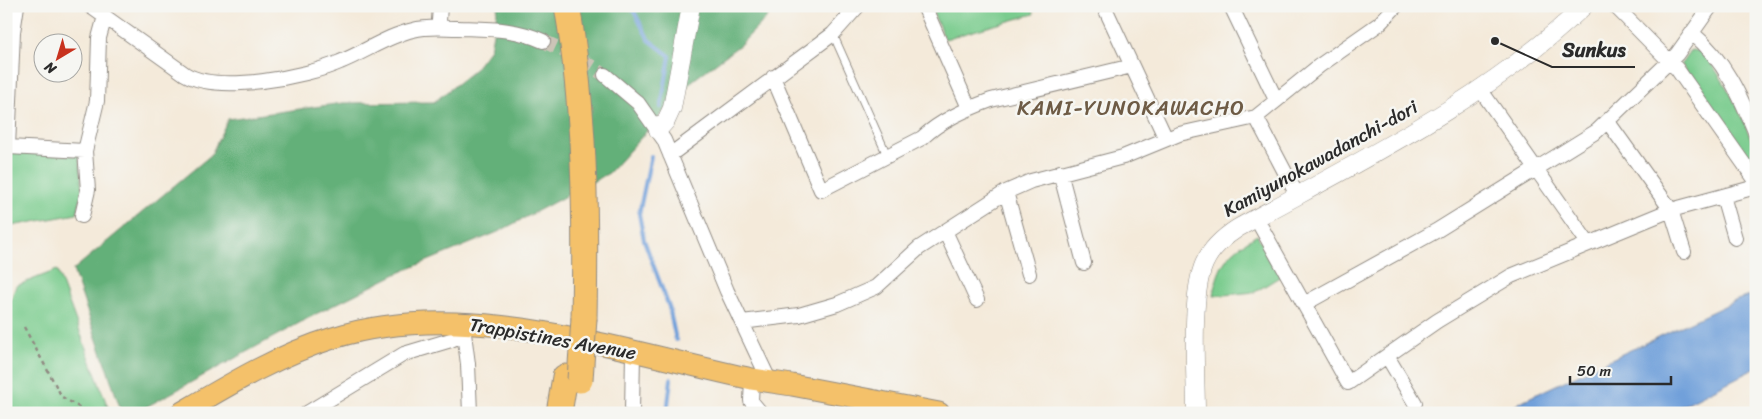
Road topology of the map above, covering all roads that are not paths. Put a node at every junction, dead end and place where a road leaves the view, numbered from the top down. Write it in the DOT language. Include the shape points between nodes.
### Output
graph roads {
  1 [pos="17,6"];
  2 [pos="90,6"];
  3 [pos="440,6"];
  4 [pos="554,6"];
  5 [pos="567,6"];
  6 [pos="691,6"];
  7 [pos="858,6"];
  8 [pos="924,6"];
  9 [pos="1104,6"];
  10 [pos="1231,6"];
  11 [pos="1396,6"];
  12 [pos="1584,6"];
  13 [pos="1615,6"];
  14 [pos="1711,6"];
  15 [pos="105,16"];
  16 [pos="439,20"];
  17 [pos="1692,33"];
  18 [pos="833,34"];
  19 [pos="543,41"];
  20 [pos="1670,61"];
  21 [pos="1132,66"];
  22 [pos="605,74"];
  23 [pos="773,77"];
  24 [pos="1480,89"];
  25 [pos="1276,100"];
  26 [pos="969,108"];
  27 [pos="1256,118"];
  28 [pos="1608,122"];
  29 [pos="658,130"];
  30 [pos="1756,134"];
  31 [pos="1166,139"];
  32 [pos="85,151"];
  33 [pos="670,155"];
  34 [pos="888,155"];
  35 [pos="1536,169"];
  36 [pos="1060,172"];
  37 [pos="1756,180"];
  38 [pos="1756,187"];
  39 [pos="1006,192"];
  40 [pos="1297,195"];
  41 [pos="1723,196"];
  42 [pos="1671,210"];
  43 [pos="82,216"];
  44 [pos="1256,218"];
  45 [pos="945,231"];
  46 [pos="1735,238"];
  47 [pos="1588,243"];
  48 [pos="1684,252"];
  49 [pos="1084,263"];
  50 [pos="1029,274"];
  51 [pos="977,300"];
  52 [pos="1304,304"];
  53 [pos="576,316"];
  54 [pos="742,322"];
  55 [pos="463,328"];
  56 [pos="633,352"];
  57 [pos="1387,356"];
  58 [pos="572,378"];
  59 [pos="761,380"];
  60 [pos="1414,403"];
  61 [pos="181,413"];
  62 [pos="307,413"];
  63 [pos="470,413"];
  64 [pos="560,413"];
  65 [pos="575,413"];
  66 [pos="632,413"];
  67 [pos="761,413"];
  68 [pos="939,413"];
  69 [pos="1196,413"];
  1 -- 32 [label="street" via="8,147"];
  2 -- 15 [label="street"];
  3 -- 16 [label="street"];
  4 -- 53 [label="highway" via="568,140"];
  5 -- 53 [label="highway" via="581,122 586,230"];
  6 -- 29 [label="street" via="672,108"];
  7 -- 18 [label="street"];
  8 -- 26 [label="street"];
  9 -- 21 [label="street"];
  10 -- 25 [label="street"];
  11 -- 25 [label="street" via="1379,24"];
  12 -- 24 [label="street, Kamiyunokawadanchi-dori" via="1537,48"];
  13 -- 20 [label="street"];
  14 -- 17 [label="street"];
  15 -- 19 [label="street" via="196,81 208,82 267,80 317,70 399,34 424,28 503,29 529,34"];
  15 -- 32 [label="street" via="99,38 97,101"];
  17 -- 20 [label="street"];
  17 -- 30 [label="street" via="1713,51 1735,87"];
  18 -- 23 [label="street"];
  18 -- 34 [label="lane"];
  20 -- 28 [label="street"];
  20 -- 37 [label="street"];
  21 -- 26 [label="street"];
  21 -- 31 [label="street"];
  22 -- 29 [label="street" via="633,98"];
  23 -- 33 [label="street"];
  23 -- 34 [label="street" via="821,190"];
  24 -- 35 [label="street"];
  24 -- 40 [label="street, Kamiyunokawadanchi-dori" via="1386,147"];
  25 -- 27 [label="street"];
  26 -- 34 [label="street"];
  27 -- 31 [label="street"];
  27 -- 40 [label="street"];
  28 -- 35 [label="street"];
  28 -- 42 [label="street"];
  29 -- 33 [label="street"];
  31 -- 36 [label="street" via="1123,156"];
  32 -- 43 [label="street" via="88,190"];
  33 -- 54 [label="street"];
  35 -- 47 [label="street"];
  35 -- 52 [label="street" via="1436,231"];
  36 -- 39 [label="street"];
  36 -- 49 [label="street"];
  38 -- 41 [label="street"];
  39 -- 45 [label="street"];
  39 -- 50 [label="street"];
  40 -- 44 [label="street, Kamiyunokawadanchi-dori"];
  41 -- 42 [label="street"];
  41 -- 46 [label="street"];
  42 -- 47 [label="street"];
  42 -- 48 [label="street"];
  44 -- 52 [label="street"];
  44 -- 69 [label="street, Kamiyunokawadanchi-dori" via="1227,235 1212,250 1204,265 1197,293"];
  45 -- 51 [label="street"];
  45 -- 54 [label="street" via="919,248 876,286 824,309"];
  47 -- 57 [label="street" via="1511,276 1437,320"];
  52 -- 57 [label="street" via="1348,383"];
  53 -- 58 [label="highway, bridge"];
  54 -- 59 [label="street"];
  55 -- 56 [label="main road, Trappistines Avenue" via="501,325"];
  55 -- 61 [label="main road, Trappistines Avenue" via="418,323 335,337 268,363"];
  55 -- 62 [label="street" via="451,340 404,354"];
  55 -- 63 [label="street"];
  56 -- 59 [label="main road, Trappistines Avenue"];
  56 -- 66 [label="street"];
  57 -- 60 [label="street"];
  58 -- 64 [label="highway"];
  58 -- 65 [label="highway"];
  59 -- 67 [label="street" via="751,401"];
  59 -- 68 [label="main road, Trappistines Avenue"];
}
